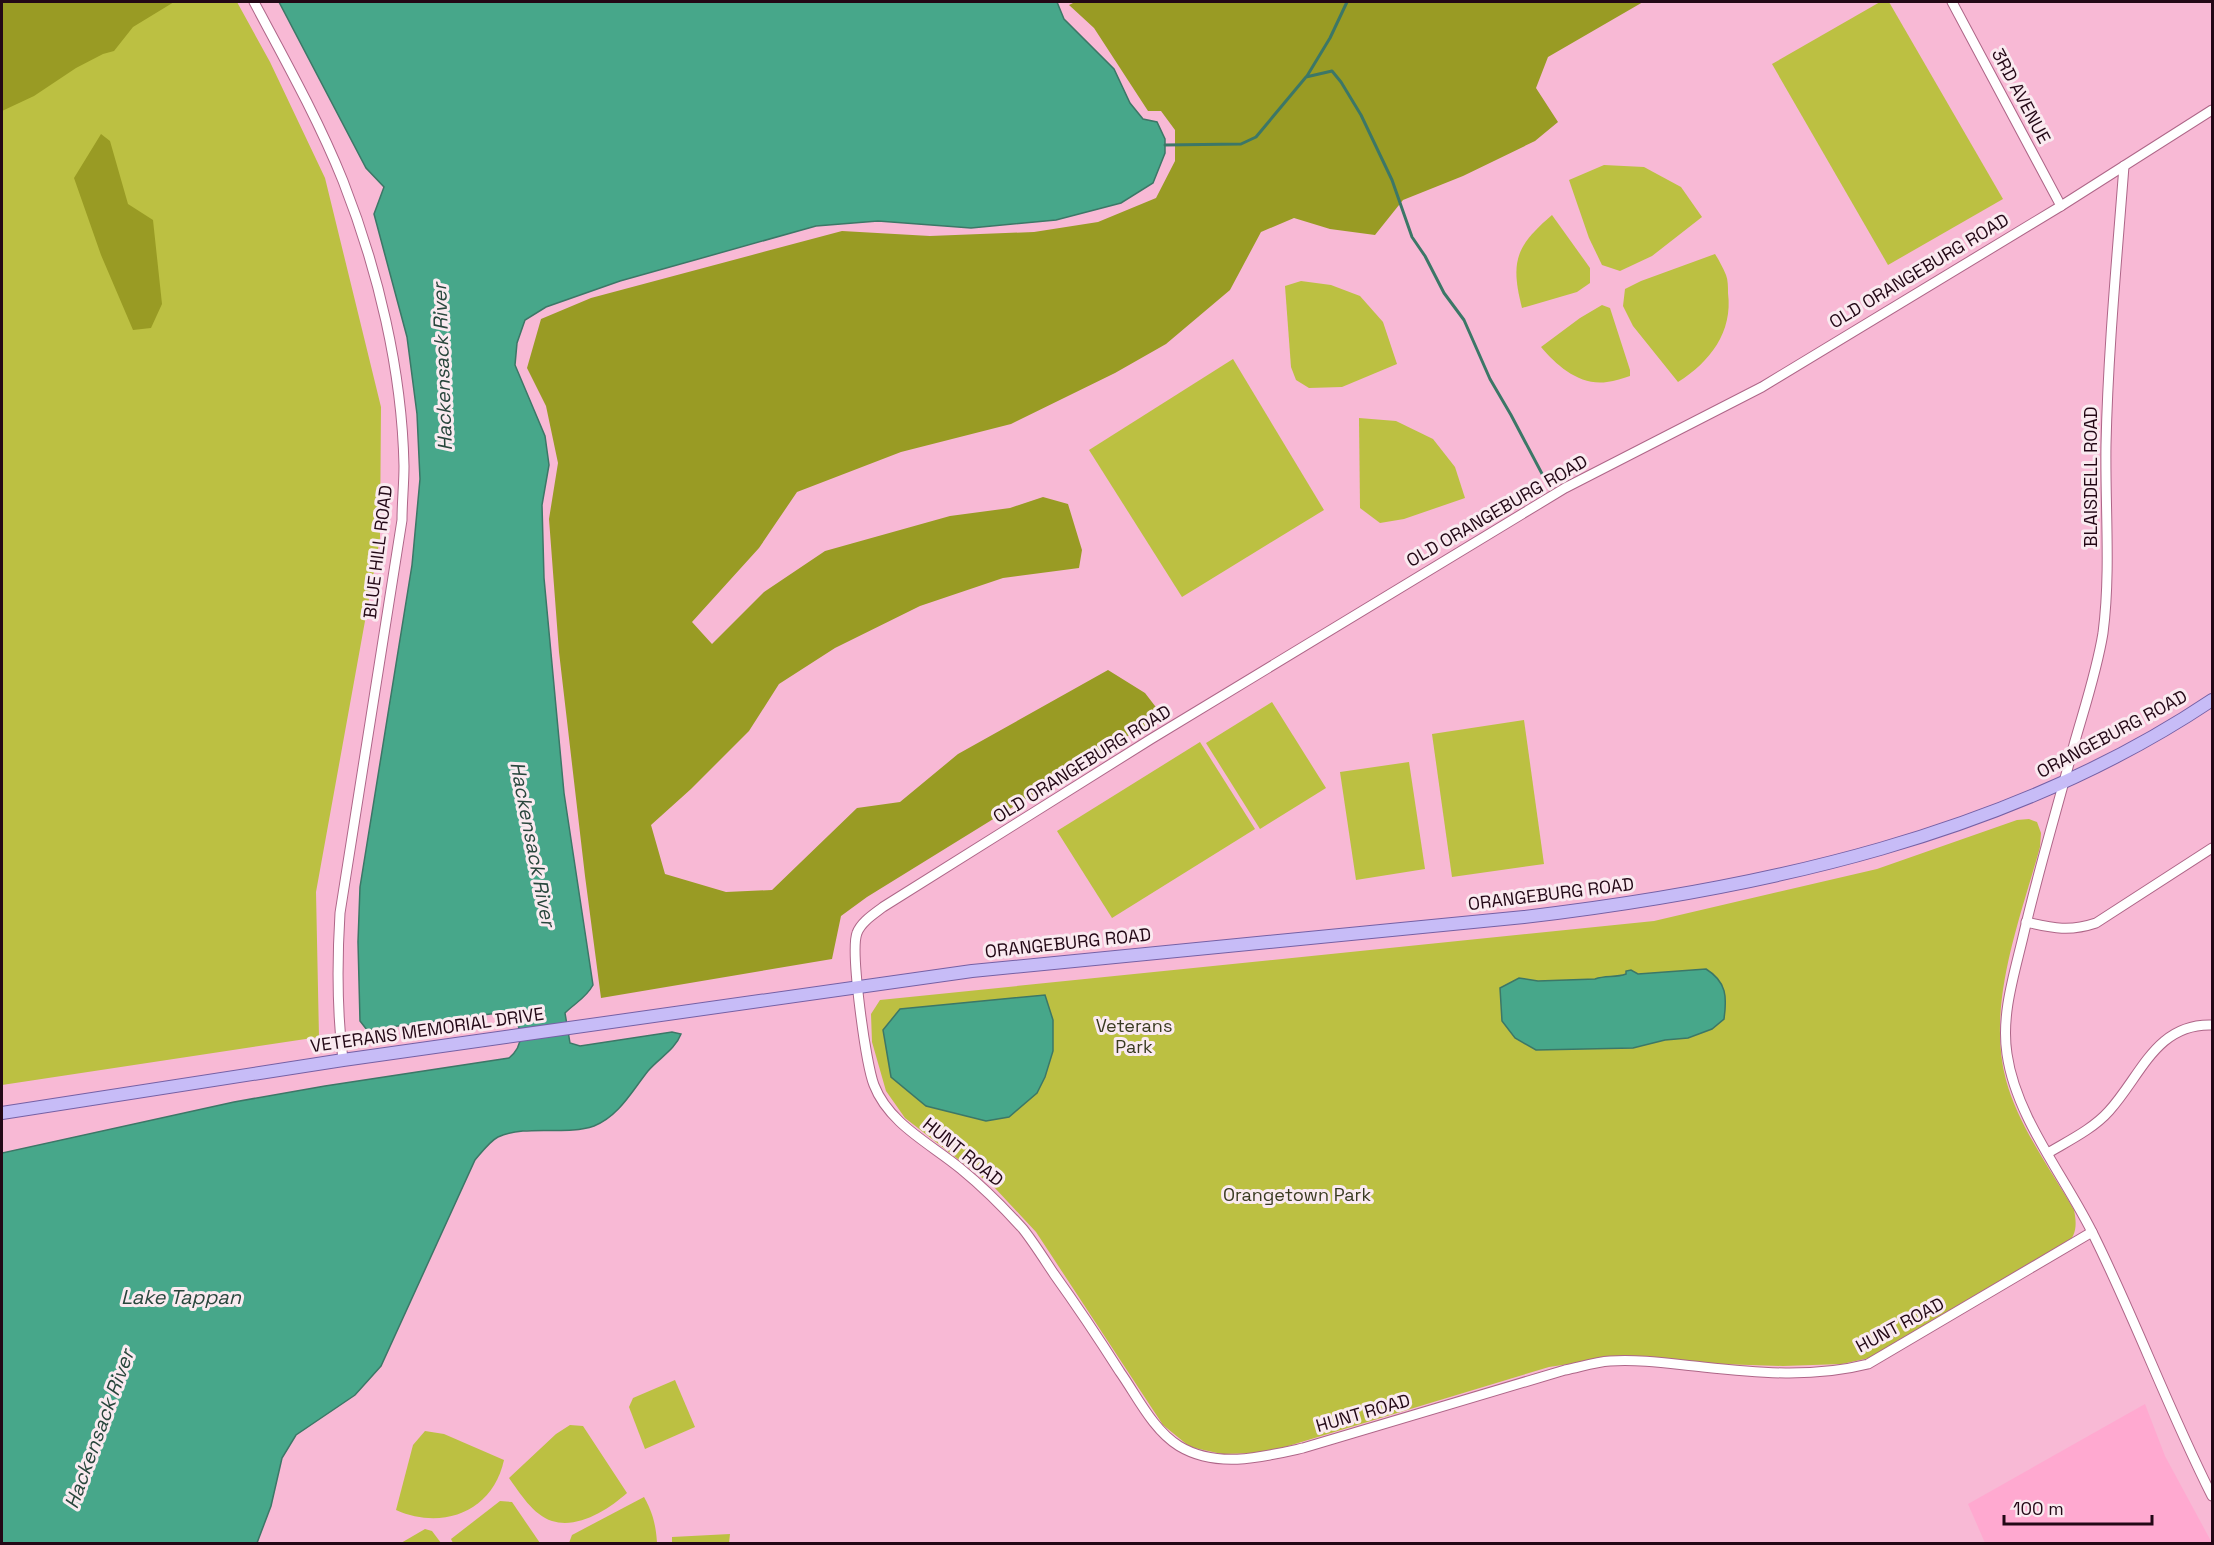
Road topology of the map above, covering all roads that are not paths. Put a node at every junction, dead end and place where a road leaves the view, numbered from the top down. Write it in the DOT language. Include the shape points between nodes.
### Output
graph roads {
  1 [pos="254,2"];
  2 [pos="1952,2"];
  3 [pos="2212,110"];
  4 [pos="2124,166"];
  5 [pos="2061,206"];
  6 [pos="2212,700"];
  7 [pos="2064,783"];
  8 [pos="2212,848"];
  9 [pos="2026,922"];
  10 [pos="858,986"];
  11 [pos="2212,1025"];
  12 [pos="343,1060"];
  13 [pos="2,1113"];
  14 [pos="2048,1153"];
  15 [pos="2092,1232"];
  16 [pos="2212,1497"];
  1 -- 12 [label="street, BLUE HILL ROAD" via="343,181 383,314 401,421 404,467 400,530 340,914 339,1032"];
  2 -- 5 [label="street, 3RD AVENUE"];
  3 -- 4 [label="street, OLD ORANGEBURG ROAD"];
  4 -- 5 [label="street, OLD ORANGEBURG ROAD"];
  4 -- 7 [label="street, BLAISDELL ROAD" via="2107,408 2107,593 2100,647"];
  5 -- 10 [label="street, OLD ORANGEBURG ROAD" via="1762,387 1555,494 883,908 857,933"];
  6 -- 7 [label="main road, ORANGEBURG ROAD" via="2133,748"];
  7 -- 9 [label="street, BLAISDELL ROAD"];
  7 -- 10 [label="main road, ORANGEBURG ROAD" via="1918,837 1846,858 1772,877 1613,907 984,969"];
  8 -- 9 [label="street" via="2096,923 2064,930"];
  9 -- 14 [label="street, BLAISDELL ROAD" via="2010,989 2007,1053 2013,1083"];
  10 -- 12 [label="main road, VETERANS MEMORIAL DRIVE"];
  10 -- 15 [label="street, HUNT ROAD" via="869,1068 874,1086 892,1114 990,1194 1024,1231 1145,1409 1179,1446 1203,1456 1232,1460 1303,1448 1565,1370 1609,1361 1648,1361 1773,1374 1812,1374 1868,1364"];
  11 -- 14 [label="street" via="2199,1024 2173,1033 2153,1050 2108,1113"];
  12 -- 13 [label="main road, VETERANS MEMORIAL DRIVE"];
  14 -- 15 [label="street, BLAISDELL ROAD"];
  15 -- 16 [label="street, BLAISDELL ROAD"];
}
